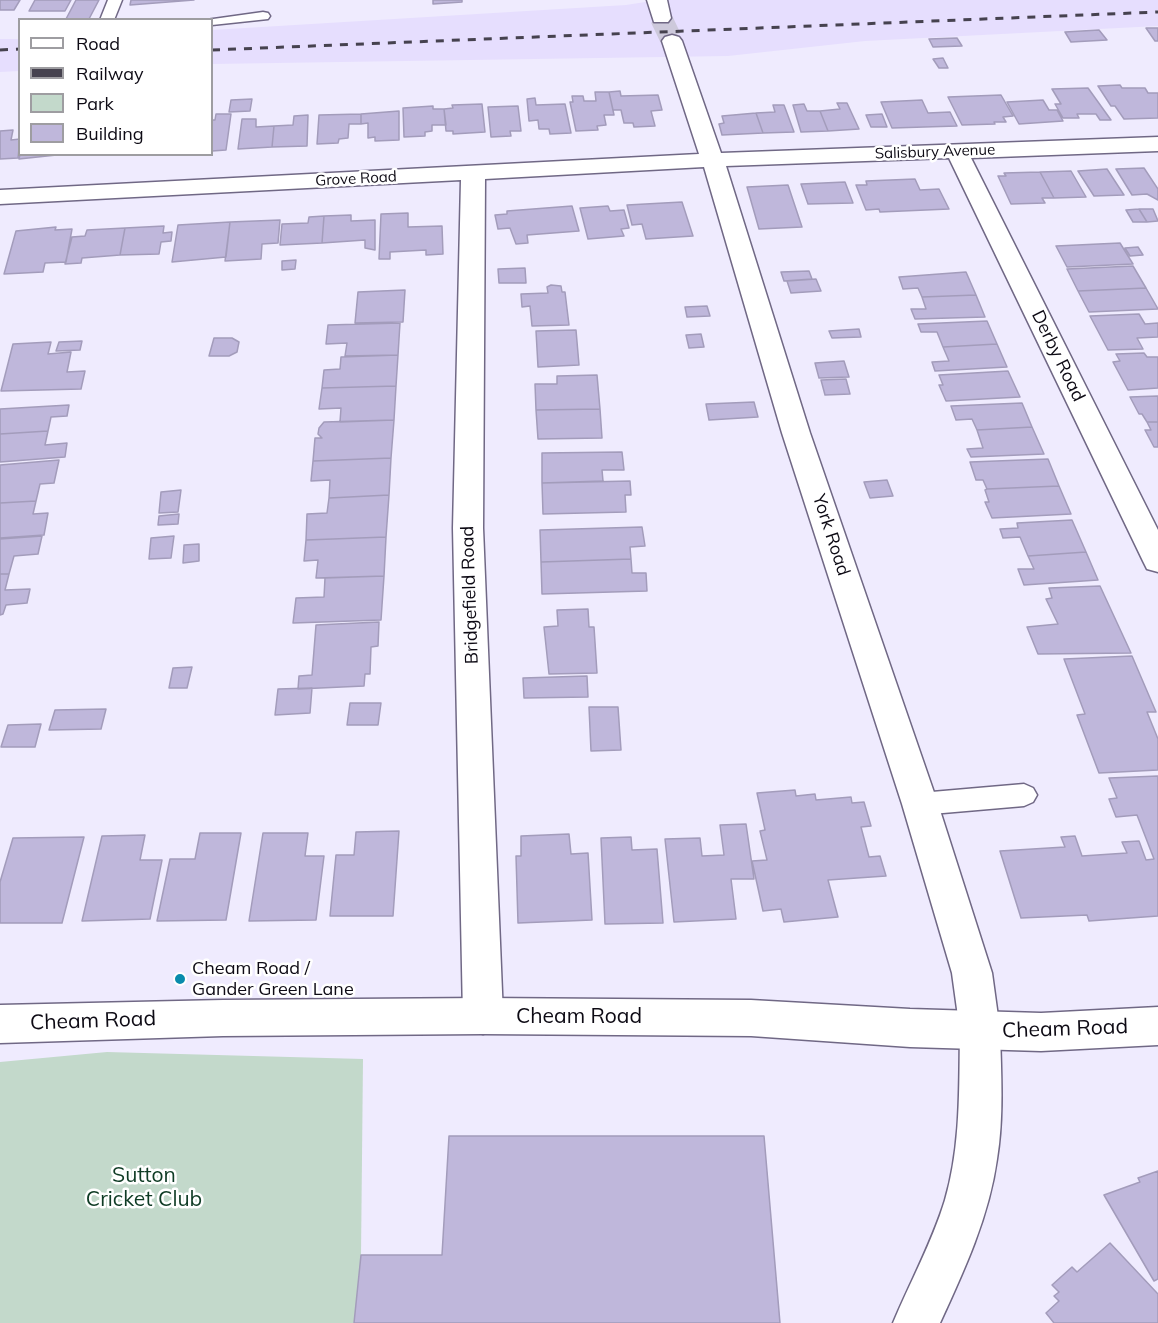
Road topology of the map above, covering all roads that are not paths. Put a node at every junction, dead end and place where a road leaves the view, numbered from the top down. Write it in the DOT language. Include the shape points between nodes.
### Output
graph roads {
  1 [pos="115,0"];
  2 [pos="263,16"];
  3 [pos="108,18"];
  4 [pos="213,21"];
  5 [pos="672,41"];
  6 [pos="1158,144"];
  7 [pos="957,152"];
  8 [pos="712,160"];
  9 [pos="473,174"];
  10 [pos="0,197"];
  11 [pos="1158,561"];
  12 [pos="1024,795"];
  13 [pos="920,804"];
  14 [pos="483,1016"];
  15 [pos="0,1024"];
  16 [pos="1158,1026"];
  17 [pos="980,1031"];
  18 [pos="916,1323"];
  1 -- 3 [label="lane"];
  2 -- 4 [label="lane"];
  5 -- 8 [label="main road, York Road"];
  6 -- 7 [label="main road, Salisbury Avenue"];
  7 -- 8 [label="main road, Salisbury Avenue"];
  7 -- 11 [label="main road, Derby Road"];
  8 -- 9 [label="main road, Grove Road"];
  8 -- 13 [label="main road, York Road" via="796,433"];
  9 -- 10 [label="main road, Grove Road"];
  9 -- 14 [label="main road, Bridgefield Road" via="468,528"];
  12 -- 13 [label="lane"];
  13 -- 17 [label="main road, York Road" via="972,973"];
  14 -- 15 [label="main road, Cheam Road"];
  14 -- 17 [label="main road, Cheam Road" via="751,1018"];
  16 -- 17 [label="main road, Cheam Road"];
  17 -- 18 [label="main road, York Road" via="976,1159 949,1255"];
}
